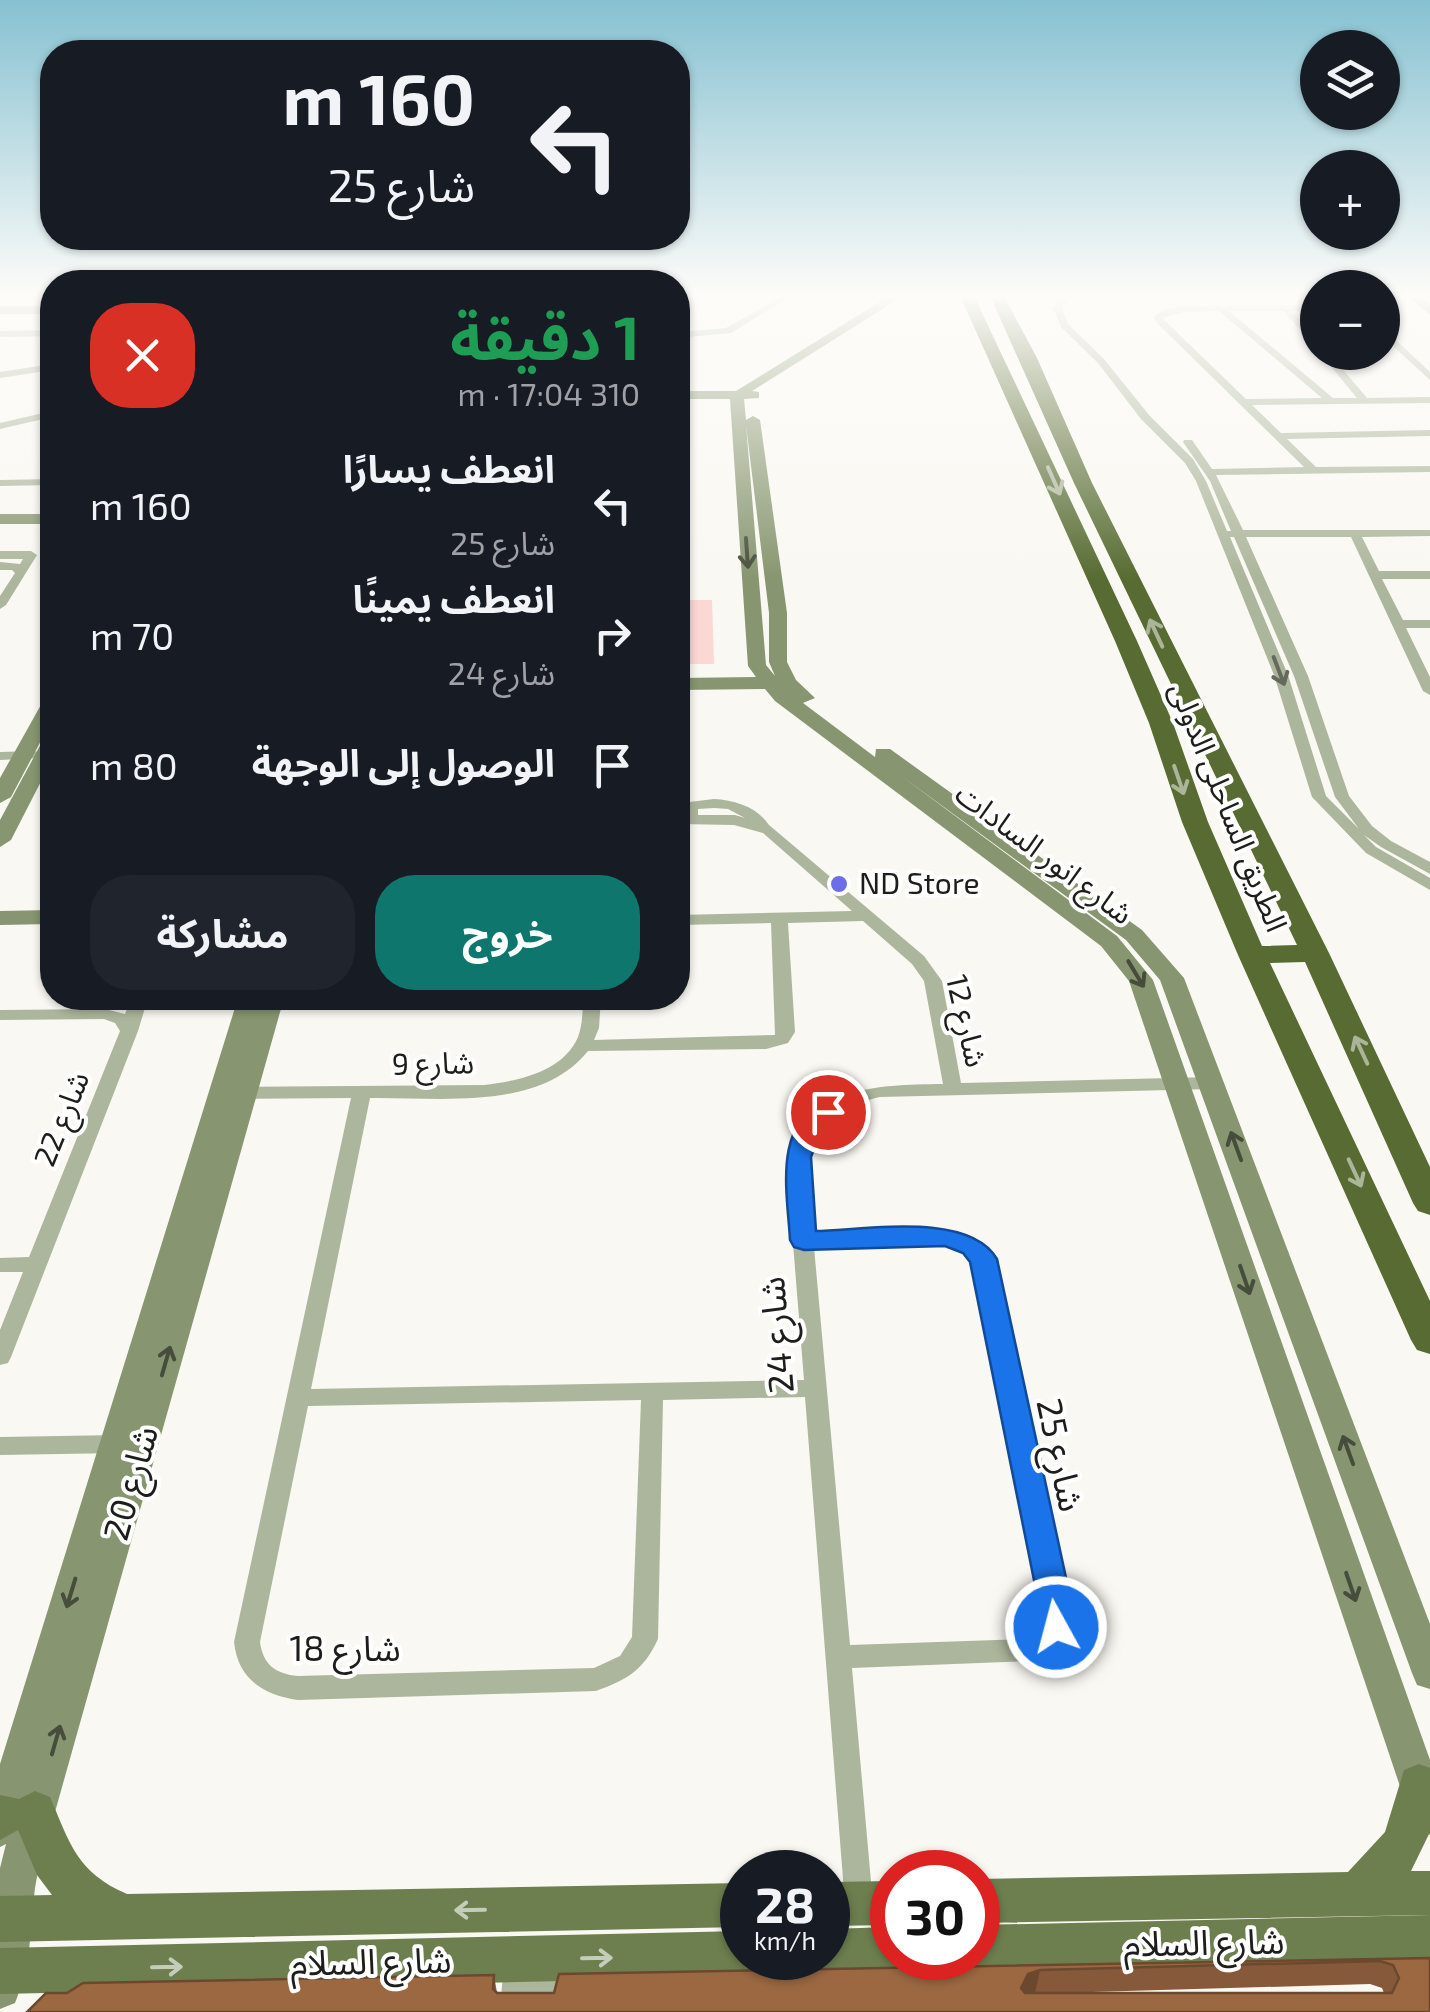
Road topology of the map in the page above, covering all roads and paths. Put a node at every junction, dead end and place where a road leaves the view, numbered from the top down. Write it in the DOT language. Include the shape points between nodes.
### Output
graph roads {
  1 [pos="756,392"];
  2 [pos="1018,392"];
  3 [pos="1034,392"];
  4 [pos="1127,392"];
  5 [pos="1142,392"];
  6 [pos="1231,392"];
  7 [pos="1320,392"];
  8 [pos="1357,392"];
  9 [pos="690,400"];
  10 [pos="744,400"];
  11 [pos="1430,400"];
  12 [pos="1331,401"];
  13 [pos="1365,401"];
  14 [pos="1242,402"];
  15 [pos="40,417"];
  16 [pos="0,426"];
  17 [pos="1430,433"];
  18 [pos="1277,436"];
  19 [pos="1430,469"];
  20 [pos="1314,471"];
  21 [pos="1210,472"];
  22 [pos="0,483"];
  23 [pos="40,485"];
  24 [pos="40,522"];
  25 [pos="0,523"];
  26 [pos="1430,533"];
  27 [pos="1223,534"];
  28 [pos="1239,534"];
  29 [pos="1355,534"];
  30 [pos="0,555"];
  31 [pos="0,566"];
  32 [pos="21,572"];
  33 [pos="1375,575"];
  34 [pos="1430,575"];
  35 [pos="0,605"];
  36 [pos="1398,624"];
  37 [pos="1430,624"];
  38 [pos="755,650"];
  39 [pos="690,678"];
  40 [pos="690,680"];
  41 [pos="776,680"];
  42 [pos="1430,691"];
  43 [pos="40,751"];
  44 [pos="0,756"];
  45 [pos="0,797"];
  46 [pos="959,819"];
  47 [pos="690,820"];
  48 [pos="0,840"];
  49 [pos="1430,870"];
  50 [pos="1430,885"];
  51 [pos="868,916"];
  52 [pos="40,917"];
  53 [pos="0,918"];
  54 [pos="780,918"];
  55 [pos="690,920"];
  56 [pos="40,930"];
  57 [pos="0,931"];
  58 [pos="1315,953"];
  59 [pos="1252,955"];
  60 [pos="40,1010"];
  61 [pos="89,1010"];
  62 [pos="136,1010"];
  63 [pos="248,1010"];
  64 [pos="267,1010"];
  65 [pos="591,1010"];
  66 [pos="0,1015"];
  67 [pos="129,1031"];
  68 [pos="582,1046"];
  69 [pos="1212,1083"];
  70 [pos="1178,1084"];
  71 [pos="953,1088"];
  72 [pos="362,1092"];
  73 [pos="233,1093"];
  74 [pos="1430,1203"];
  75 [pos="804,1240"];
  76 [pos="36,1264"];
  77 [pos="0,1265"];
  78 [pos="1430,1340"];
  79 [pos="0,1357"];
  80 [pos="817,1388"];
  81 [pos="652,1392"];
  82 [pos="298,1398"];
  83 [pos="1332,1406"];
  84 [pos="1290,1409"];
  85 [pos="129,1444"];
  86 [pos="0,1446"];
  87 [pos="839,1657"];
  88 [pos="1430,1674"];
  89 [pos="1424,1800"];
  90 [pos="10,1818"];
  91 [pos="1430,1893"];
  92 [pos="1355,1894"];
  93 [pos="1000,1901"];
  94 [pos="860,1903"];
  95 [pos="720,1905"];
  96 [pos="129,1916"];
  97 [pos="7,1919"];
  98 [pos="1430,1938"];
  99 [pos="1000,1948"];
  100 [pos="861,1951"];
  101 [pos="720,1955"];
  102 [pos="532,1959"];
  103 [pos="99,1969"];
  104 [pos="2,1976"];
  105 [pos="36,2012"];
  106 [pos="515,2012"];
  107 [pos="542,2012"];
  1 -- 10 [label="main road"];
  2 -- 59 [label="highway, الطريق الساحلى الدولى, one-way" via="1161,723 1194,822"];
  58 -- 3 [label="highway, الطريق الساحلى الدولى, one-way"];
  4 -- 27 [label="street" via="1189,461"];
  5 -- 21 [label="street"];
  6 -- 14 [label="street"];
  7 -- 12 [label="street"];
  8 -- 13 [label="street"];
  9 -- 10 [label="main road" via="722,405"];
  10 -- 38 [label="main road, one-way"];
  10 -- 41 [label="main road" via="778,614"];
  11 -- 13 [label="street"];
  12 -- 13 [label="street"];
  12 -- 14 [label="street"];
  14 -- 18 [label="street"];
  15 -- 16 [label="street"];
  17 -- 18 [label="street"];
  18 -- 20 [label="street"];
  19 -- 20 [label="street"];
  20 -- 21 [label="street"];
  21 -- 28 [label="street"];
  22 -- 23 [label="street"];
  24 -- 25 [label="main road"];
  26 -- 29 [label="street"];
  27 -- 28 [label="street"];
  27 -- 50 [label="street, one-way" via="1281,675 1320,797 1371,850"];
  28 -- 29 [label="street"];
  28 -- 49 [label="street" via="1301,676 1342,796 1367,829"];
  29 -- 33 [label="street"];
  30 -- 32 [label="street" via="32,555"];
  31 -- 32 [label="street"];
  32 -- 35 [label="street"];
  33 -- 34 [label="street"];
  33 -- 36 [label="street"];
  36 -- 37 [label="street"];
  36 -- 42 [label="street"];
  38 -- 39 [label="main road" via="738,666"];
  38 -- 41 [label="main road"];
  40 -- 41 [label="main road"];
  41 -- 46 [label="main road, شارع انور السادات"];
  43 -- 44 [label="street"];
  43 -- 45 [label="main road"];
  43 -- 48 [label="main road"];
  46 -- 69 [label="main road, شارع انور السادات" via="1156,956 1178,990"];
  46 -- 70 [label="main road, شارع انور السادات, one-way" via="1128,960 1146,990"];
  47 -- 51 [label="street, شارع 12" via="735,820 774,834"];
  51 -- 54 [label="street"];
  51 -- 71 [label="street, شارع 12" via="930,974"];
  52 -- 53 [label="main road"];
  54 -- 55 [label="street"];
  54 -- 68 [label="street" via="782,1039"];
  56 -- 57 [label="main road"];
  58 -- 59 [label="highway"];
  74 -- 58 [label="highway, الطريق الساحلى الدولى, one-way"];
  59 -- 78 [label="highway, الطريق الساحلى الدولى, one-way"];
  60 -- 66 [label="street"];
  61 -- 67 [label="street" via="111,1014"];
  62 -- 67 [label="street, شارع 22"];
  63 -- 73 [label="main road, شارع 20"];
  64 -- 73 [label="main road, شارع 20"];
  65 -- 68 [label="street"];
  67 -- 76 [label="street, شارع 22"];
  68 -- 72 [label="street, شارع 9" via="558,1069 511,1088"];
  69 -- 70 [label="street, شارع 24"];
  83 -- 69 [label="main road, شارع انور السادات, one-way"];
  70 -- 71 [label="street, شارع 24"];
  70 -- 84 [label="main road, شارع انور السادات, one-way"];
  71 -- 75 [label="street, شارع 24" via="868,1093 814,1125 798,1157"];
  72 -- 73 [label="street, شارع 9"];
  72 -- 82 [label="street, شارع 18"];
  73 -- 85 [label="main road, شارع 20"];
  75 -- 80 [label="street, شارع 24"];
  75 -- 87 [label="street, شارع 25" via="947,1237 973,1247 983,1259 1058,1619 1047,1642 1030,1650"];
  76 -- 77 [label="street"];
  76 -- 79 [label="street, شارع 22"];
  80 -- 81 [label="street"];
  80 -- 87 [label="street, شارع 24"];
  81 -- 82 [label="street"];
  81 -- 82 [label="street, شارع 18" via="645,1639 629,1664 596,1678 298,1688 262,1677 250,1661 248,1642"];
  83 -- 84 [label="main road"];
  88 -- 83 [label="main road, شارع انور السادات, one-way"];
  84 -- 89 [label="main road, شارع انور السادات, one-way"];
  85 -- 86 [label="street"];
  85 -- 90 [label="main road, شارع 20"];
  87 -- 94 [label="street, شارع 24"];
  89 -- 92 [label="main road" via="1403,1848"];
  90 -- 96 [label="main road" via="92,1901"];
  90 -- 97 [label="main road, شارع 20" via="15,1887"];
  91 -- 92 [label="main road, شارع السلام"];
  92 -- 93 [label="main road, شارع السلام"];
  94 -- 100 [label="street, شارع 24"];
  95 -- 96 [label="main road, شارع السلام, one-way"];
  96 -- 97 [label="main road, شارع السلام"];
  97 -- 104 [label="main road, شارع 20"];
  98 -- 99 [label="main road, شارع السلام"];
  102 -- 101 [label="main road, شارع السلام, one-way"];
  103 -- 102 [label="main road, شارع السلام, one-way"];
  102 -- 106 [label="street"];
  102 -- 107 [label="street"];
  103 -- 104 [label="main road, شارع السلام"];
  103 -- 105 [label="main road"];
}
